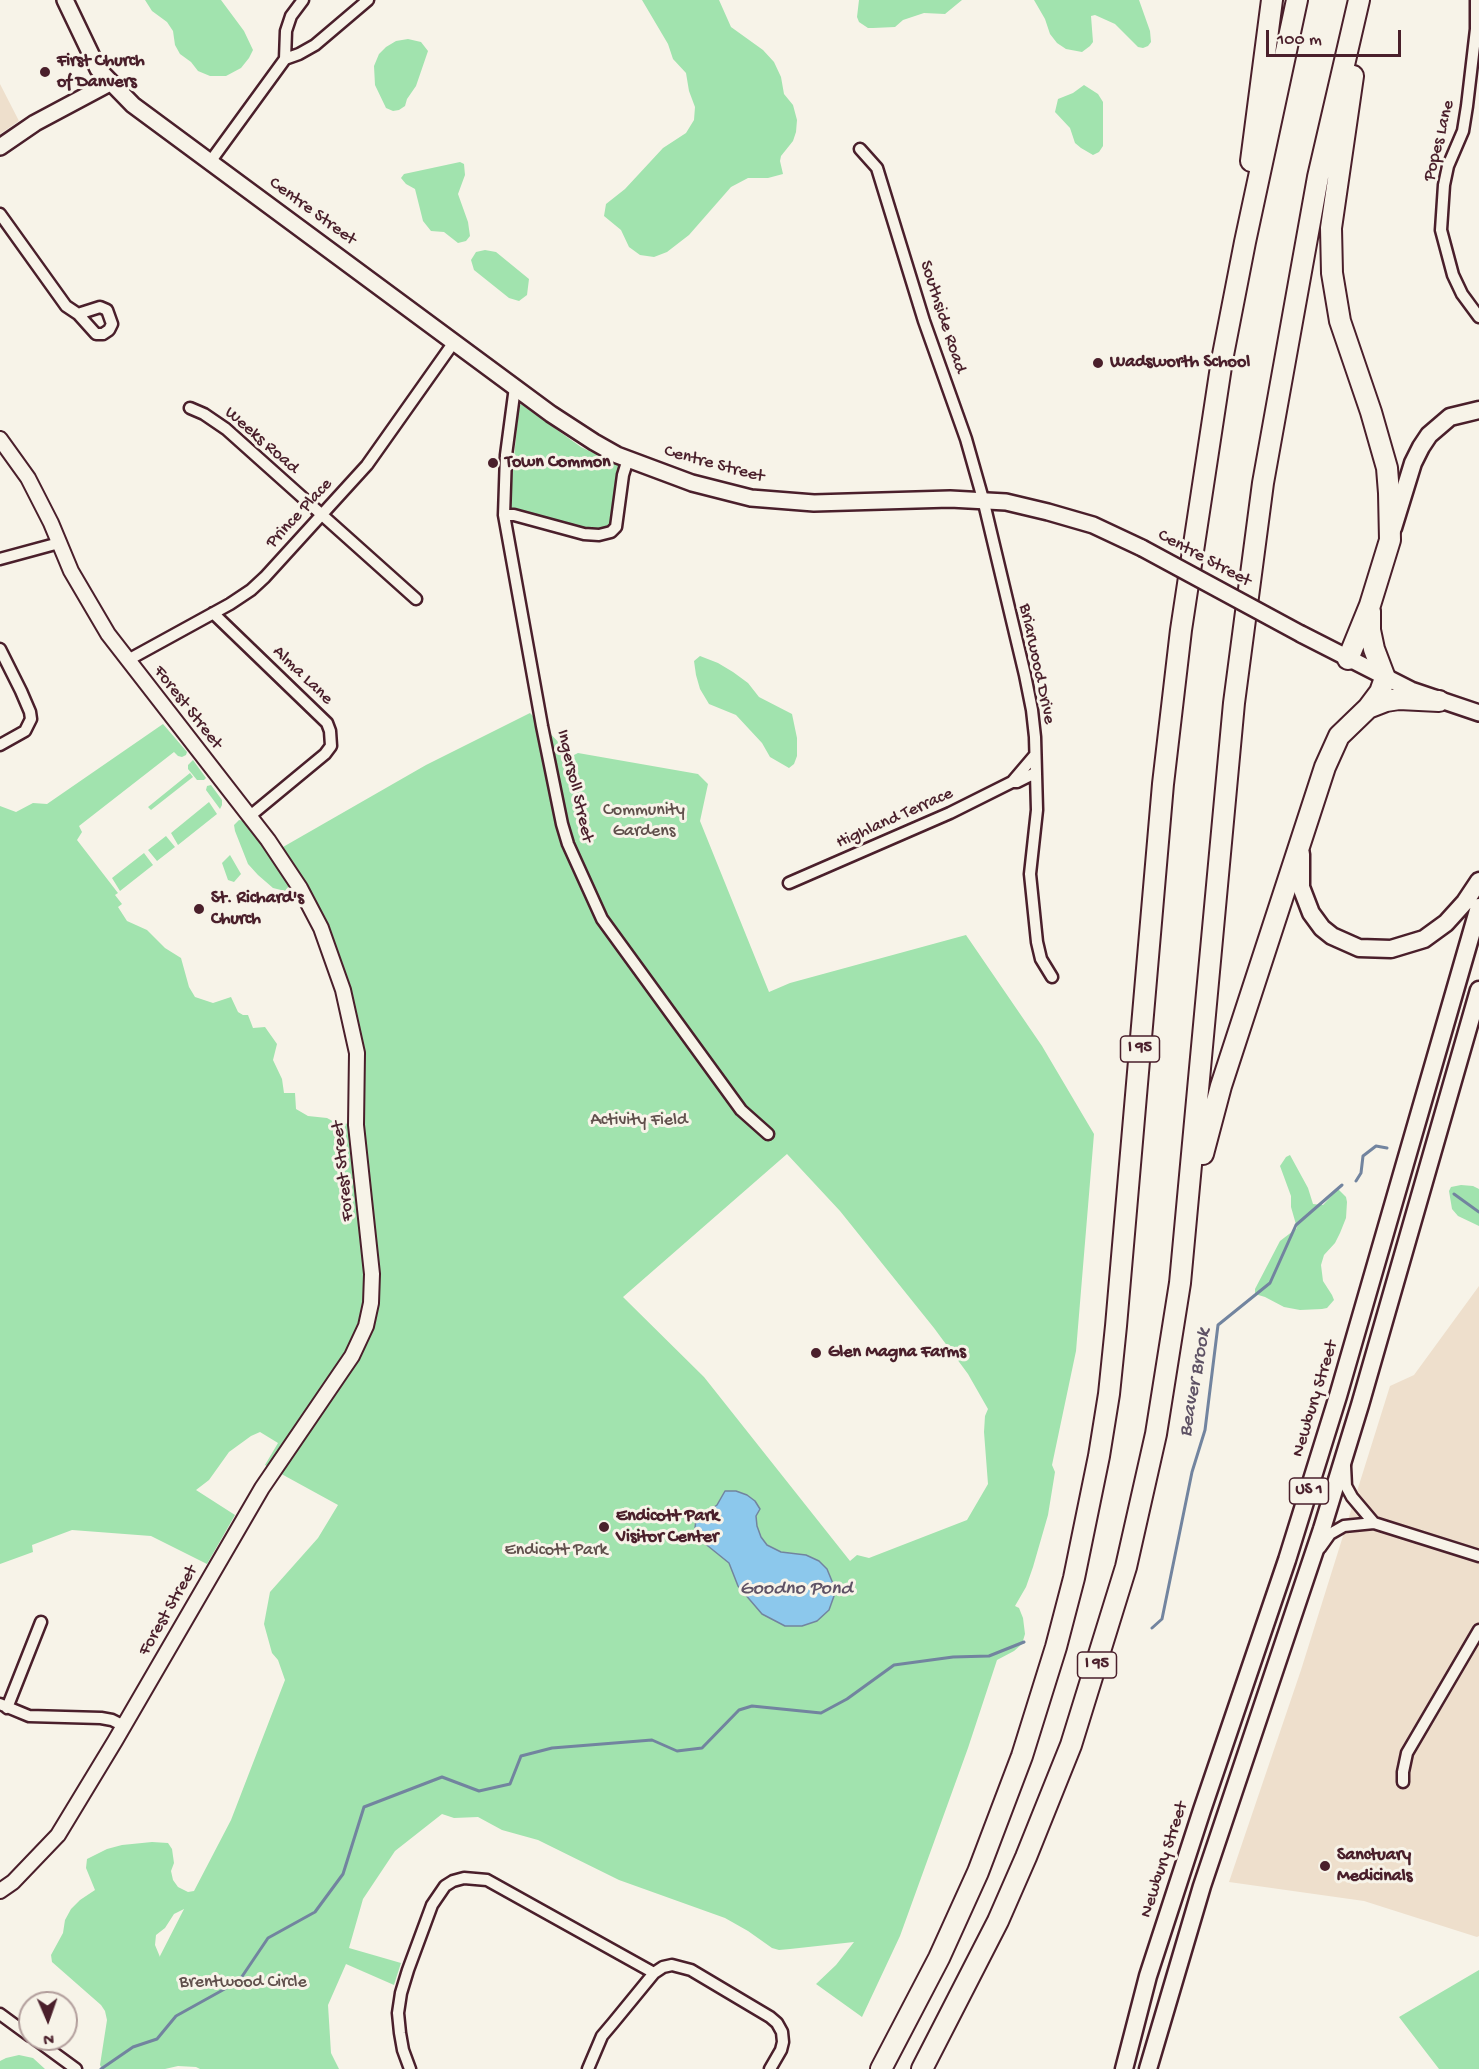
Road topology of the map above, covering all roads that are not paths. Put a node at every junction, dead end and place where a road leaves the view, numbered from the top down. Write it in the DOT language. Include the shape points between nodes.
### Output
graph roads {
  1 [pos="65,0"];
  2 [pos="303,0"];
  3 [pos="368,0"];
  4 [pos="1272,0"];
  5 [pos="1297,0"];
  6 [pos="1359,0"];
  7 [pos="1363,0"];
  8 [pos="1476,0"];
  9 [pos="285,59"];
  10 [pos="110,83"];
  11 [pos="0,147"];
  12 [pos="860,149"];
  13 [pos="210,162"];
  14 [pos="0,214"];
  15 [pos="1245,242"];
  16 [pos="78,314"];
  17 [pos="1479,317"];
  18 [pos="454,342"];
  19 [pos="515,387"];
  20 [pos="190,408"];
  21 [pos="1479,410"];
  22 [pos="0,439"];
  23 [pos="628,459"];
  24 [pos="983,499"];
  25 [pos="321,515"];
  26 [pos="504,515"];
  27 [pos="1390,540"];
  28 [pos="59,543"];
  29 [pos="0,559"];
  30 [pos="416,599"];
  31 [pos="1370,605"];
  32 [pos="213,613"];
  33 [pos="0,649"];
  34 [pos="1348,659"];
  35 [pos="128,660"];
  36 [pos="1385,678"];
  37 [pos="1439,701"];
  38 [pos="1368,708"];
  39 [pos="1479,714"];
  40 [pos="0,745"];
  41 [pos="1035,755"];
  42 [pos="1035,773"];
  43 [pos="1012,782"];
  44 [pos="250,816"];
  45 [pos="1302,840"];
  46 [pos="1479,881"];
  47 [pos="789,883"];
  48 [pos="1479,908"];
  49 [pos="1052,977"];
  50 [pos="1479,990"];
  51 [pos="768,1134"];
  52 [pos="1185,1233"];
  53 [pos="1345,1454"];
  54 [pos="1374,1522"];
  55 [pos="1479,1556"];
  56 [pos="1311,1560"];
  57 [pos="41,1622"];
  58 [pos="1479,1630"];
  59 [pos="3,1706"];
  60 [pos="124,1726"];
  61 [pos="1403,1782"];
  62 [pos="0,1891"];
  63 [pos="654,1973"];
  64 [pos="0,2014"];
  65 [pos="18,2027"];
  66 [pos="51,2051"];
  67 [pos="76,2069"];
  68 [pos="410,2069"];
  69 [pos="588,2069"];
  70 [pos="770,2069"];
  71 [pos="881,2069"];
  72 [pos="922,2069"];
  73 [pos="1124,2069"];
  74 [pos="1148,2069"];
  1 -- 10 [label="main road, Centre Street"];
  2 -- 9 [label="street" via="286,31"];
  3 -- 9 [label="street" via="315,45"];
  4 -- 15 [label="highway" via="1250,169"];
  5 -- 15 [label="highway, I 95"];
  6 -- 52 [label="highway, I 95" via="1318,177 1263,483 1234,703"];
  7 -- 27 [label="highway" via="1330,254 1340,321 1387,468"];
  8 -- 17 [label="street, Popes Lane" via="1467,106 1444,185 1441,230 1453,275"];
  9 -- 13 [label="street"];
  10 -- 11 [label="main road" via="35,123"];
  10 -- 13 [label="main road, Centre Street" via="133,105"];
  12 -- 24 [label="street, Southside Road" via="877,168"];
  13 -- 18 [label="main road, Centre Street"];
  14 -- 16 [label="street" via="66,306"];
  15 -- 71 [label="highway, I 95" via="1220,371 1181,630 1161,806 1116,1326 1099,1456 1074,1578 1022,1756 978,1872 939,1958"];
  18 -- 19 [label="main road, Centre Street"];
  18 -- 25 [label="street, Prince Place" via="367,465"];
  19 -- 23 [label="main road, Centre Street" via="574,430"];
  19 -- 26 [label="street, Ingersoll Street" via="506,455"];
  20 -- 25 [label="street, Weeks Road" via="226,429"];
  21 -- 27 [label="main road" via="1450,417 1429,435 1413,463"];
  22 -- 28 [label="street, Forest Street" via="28,478"];
  23 -- 24 [label="main road, Centre Street" via="692,483 768,500 814,503"];
  23 -- 26 [label="street" via="612,532 584,534"];
  24 -- 34 [label="main road, Centre Street, bridge" via="1092,525"];
  24 -- 41 [label="street, Briarwood Drive" via="1032,710"];
  25 -- 30 [label="street, Weeks Road"];
  25 -- 32 [label="street, Prince Place" via="251,590"];
  26 -- 51 [label="street, Ingersoll Street" via="568,844 602,920 741,1110"];
  27 -- 31 [label="highway"];
  28 -- 29 [label="street"];
  28 -- 35 [label="street, Forest Street" via="89,604"];
  31 -- 34 [label="highway"];
  31 -- 36 [label="highway" via="1370,630"];
  32 -- 35 [label="street, Prince Place"];
  32 -- 44 [label="street, Alma Lane" via="327,723 330,731 331,746 325,754"];
  33 -- 40 [label="street" via="31,718 25,731"];
  34 -- 36 [label="main road, Centre Street"];
  35 -- 44 [label="street, Forest Street"];
  36 -- 37 [label="main road, Centre Street"];
  36 -- 38 [label="highway"];
  37 -- 38 [label="highway" via="1399,699"];
  37 -- 39 [label="main road, Centre Street"];
  38 -- 45 [label="highway" via="1336,740"];
  41 -- 42 [label="street, Briarwood Drive"];
  41 -- 43 [label="street, Highland Terrace"];
  42 -- 43 [label="street, Highland Terrace"];
  42 -- 49 [label="street, Briarwood Drive" via="1037,810 1030,874 1037,942"];
  43 -- 47 [label="street, Highland Terrace"];
  44 -- 60 [label="street, Forest Street" via="284,862 321,928 343,990 357,1053 356,1125 371,1252 371,1303 366,1326 352,1356 262,1488"];
  45 -- 46 [label="main road" via="1301,887 1311,913 1332,936 1359,948 1391,950 1424,939 1446,923"];
  45 -- 52 [label="highway" via="1221,1086"];
  48 -- 73 [label="main road, Newbury Street / US 1" via="1338,1396 1148,1976"];
  50 -- 53 [label="main road, US 1"];
  52 -- 72 [label="highway, I 95" via="1156,1434 1126,1567 1092,1680 1071,1745 1026,1857"];
  53 -- 54 [label="street" via="1346,1486"];
  53 -- 56 [label="main road, US 1"];
  54 -- 55 [label="street"];
  54 -- 56 [label="street" via="1338,1529"];
  56 -- 74 [label="main road, US 1" via="1202,1886"];
  57 -- 59 [label="street"];
  58 -- 61 [label="street" via="1407,1753"];
  59 -- 60 [label="street" via="29,1716 102,1718"];
  60 -- 62 [label="street, Forest Street" via="58,1835"];
  63 -- 68 [label="street" via="487,1880 453,1881 432,1905 401,1993 400,2033"];
  63 -- 69 [label="street" via="602,2036"];
  63 -- 70 [label="street" via="663,1966 682,1966 770,2017 782,2032 783,2042"];
  64 -- 65 [label="street"];
  66 -- 67 [label="street"];
}
